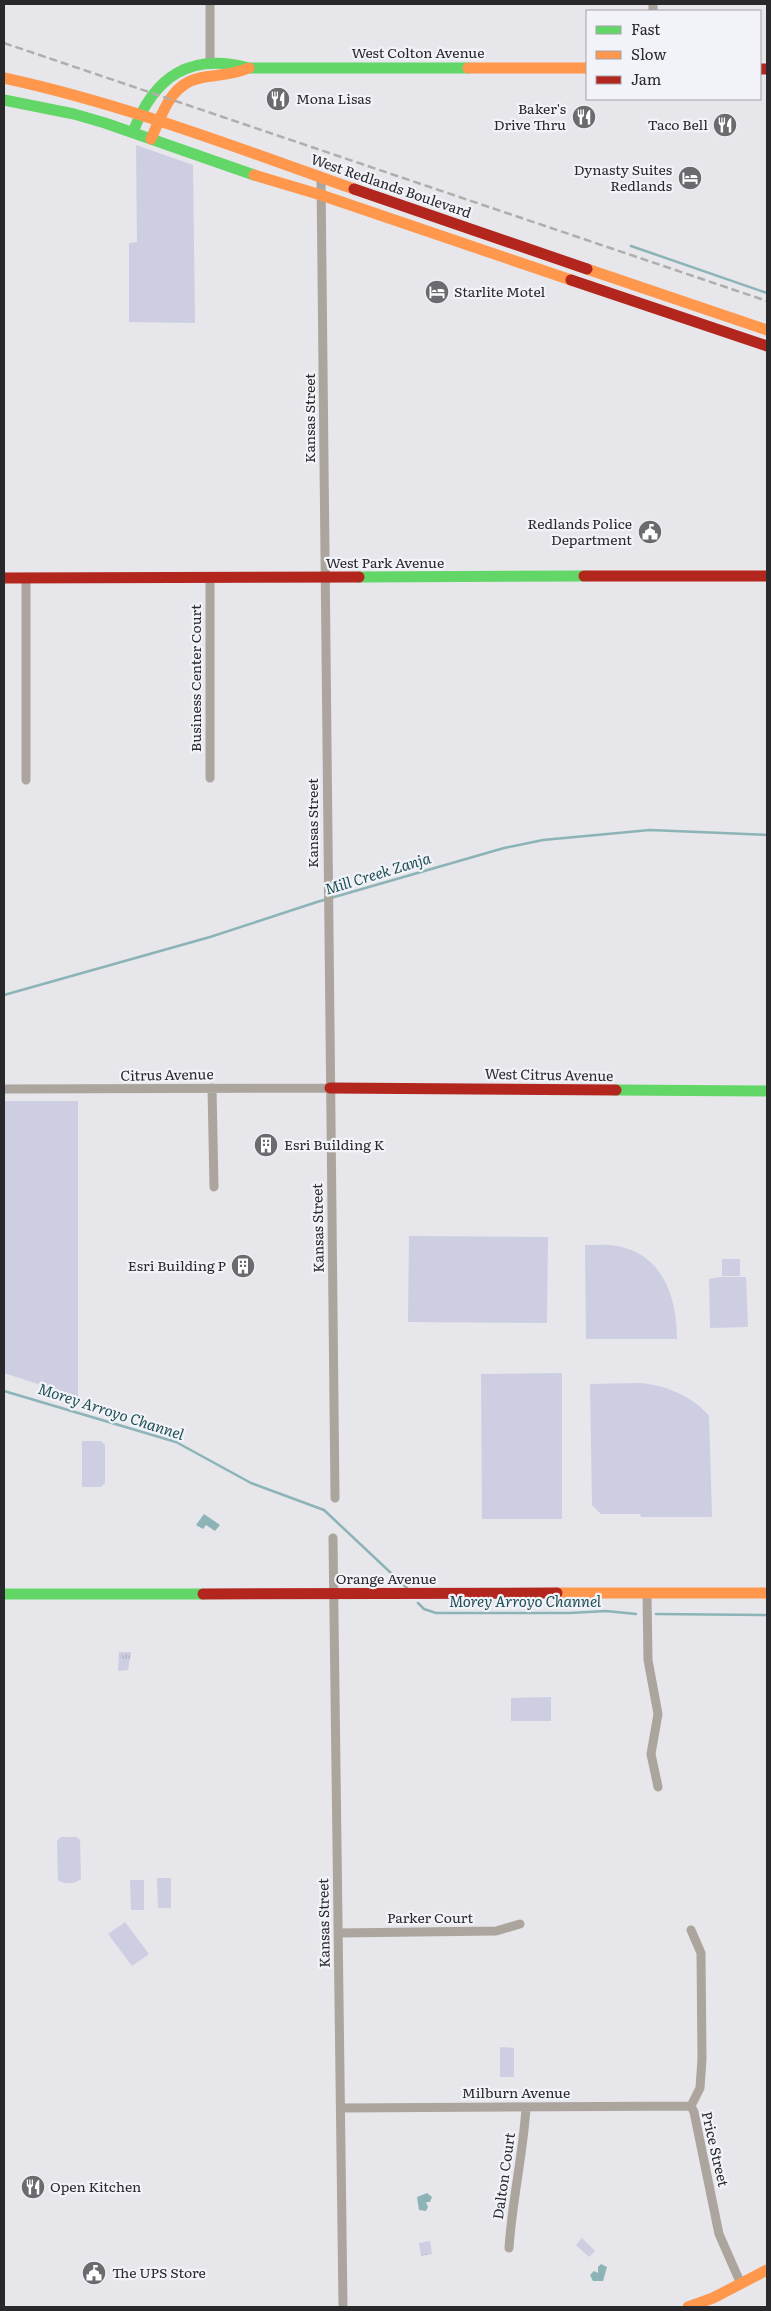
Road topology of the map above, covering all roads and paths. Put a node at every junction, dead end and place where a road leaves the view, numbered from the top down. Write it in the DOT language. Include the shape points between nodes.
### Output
graph roads {
  1 [pos="210,4"];
  2 [pos="210,62"];
  3 [pos="249,68"];
  4 [pos="586,68"];
  5 [pos="4,78"];
  6 [pos="4,100"];
  7 [pos="141,114"];
  8 [pos="159,120"];
  9 [pos="133,132"];
  10 [pos="151,139"];
  11 [pos="321,178"];
  12 [pos="322,195"];
  13 [pos="767,330"];
  14 [pos="767,346"];
  15 [pos="767,576"];
  16 [pos="4,578"];
  17 [pos="26,578"];
  18 [pos="325,578"];
  19 [pos="210,579"];
  20 [pos="210,778"];
  21 [pos="26,780"];
  22 [pos="212,1088"];
  23 [pos="330,1088"];
  24 [pos="4,1089"];
  25 [pos="767,1091"];
  26 [pos="214,1187"];
  27 [pos="334,1498"];
  28 [pos="333,1538"];
  29 [pos="767,1593"];
  30 [pos="4,1594"];
  31 [pos="334,1594"];
  32 [pos="647,1594"];
  33 [pos="658,1787"];
  34 [pos="520,1924"];
  35 [pos="691,1930"];
  36 [pos="338,1933"];
  37 [pos="690,2106"];
  38 [pos="341,2108"];
  39 [pos="526,2108"];
  40 [pos="509,2248"];
  41 [pos="767,2270"];
  42 [pos="741,2284"];
  43 [pos="343,2307"];
  44 [pos="688,2307"];
  1 -- 2 [label="street"];
  2 -- 3 [label="main road, West Colton Avenue" via="230,62"];
  2 -- 7 [label="main road, West Colton Avenue" via="185,69 165,80 152,94"];
  3 -- 4 [label="main road, West Colton Avenue"];
  3 -- 8 [label="main road, West Colton Avenue" via="232,75 188,82 169,99"];
  5 -- 7 [label="main road, West Redlands Boulevard"];
  6 -- 9 [label="main road" via="74,114"];
  7 -- 8 [label="main road, West Redlands Boulevard"];
  7 -- 9 [label="main road, West Colton Avenue"];
  8 -- 10 [label="main road, West Colton Avenue"];
  8 -- 11 [label="main road, West Redlands Boulevard"];
  9 -- 10 [label="main road"];
  10 -- 12 [label="main road"];
  11 -- 12 [label="street, Kansas Street"];
  11 -- 13 [label="main road, West Redlands Boulevard"];
  12 -- 14 [label="main road"];
  12 -- 18 [label="street, Kansas Street"];
  15 -- 18 [label="main road, West Park Avenue"];
  16 -- 17 [label="main road, West Park Avenue"];
  17 -- 19 [label="main road, West Park Avenue"];
  17 -- 21 [label="street"];
  18 -- 19 [label="main road, West Park Avenue"];
  18 -- 23 [label="street, Kansas Street"];
  19 -- 20 [label="street, Business Center Court"];
  22 -- 23 [label="street, Citrus Avenue"];
  22 -- 24 [label="street, Citrus Avenue"];
  22 -- 26 [label="street"];
  23 -- 25 [label="main road, West Citrus Avenue"];
  23 -- 27 [label="street, Kansas Street"];
  28 -- 31 [label="street, Kansas Street"];
  29 -- 32 [label="main road, Orange Avenue"];
  30 -- 31 [label="main road, Orange Avenue"];
  31 -- 32 [label="main road, Orange Avenue"];
  31 -- 36 [label="street, Kansas Street"];
  32 -- 33 [label="street" via="648,1660 658,1714 651,1754"];
  34 -- 36 [label="street, Parker Court" via="496,1931"];
  35 -- 37 [label="street, Price Street" via="701,1953 702,2068 700,2088"];
  36 -- 38 [label="street, Kansas Street"];
  37 -- 39 [label="street, Milburn Avenue"];
  37 -- 42 [label="street, Price Street" via="694,2112 719,2234"];
  38 -- 39 [label="street, Milburn Avenue"];
  38 -- 43 [label="street, Kansas Street"];
  39 -- 40 [label="street, Dalton Court"];
  41 -- 42 [label="main road"];
  42 -- 44 [label="main road"];
}
